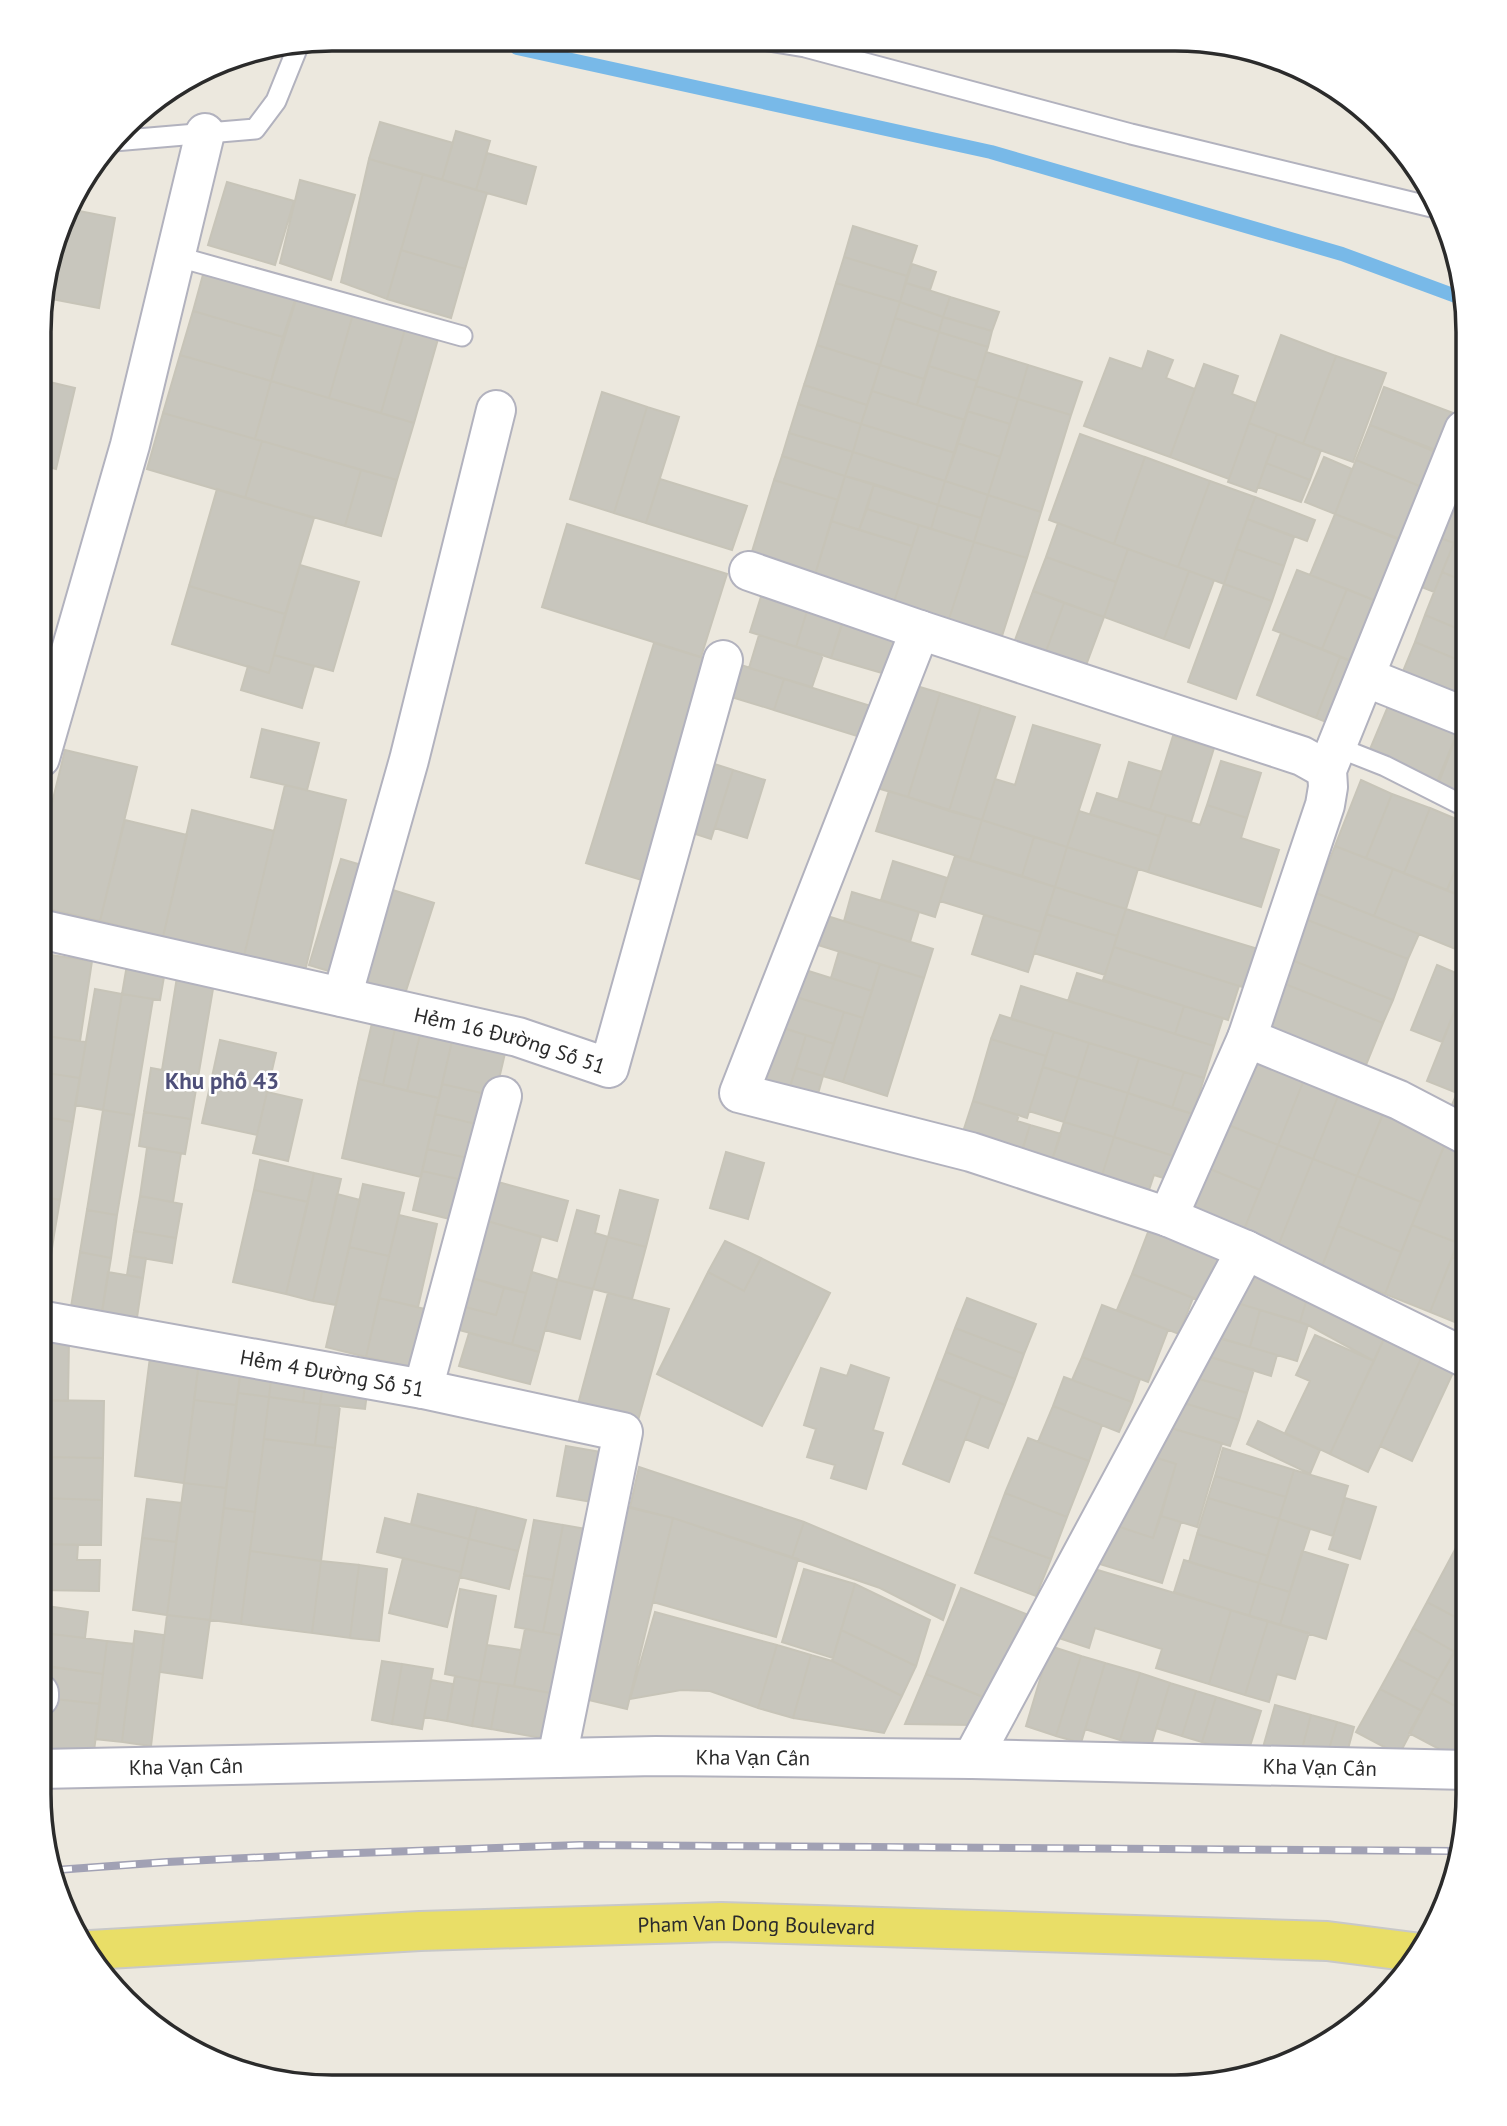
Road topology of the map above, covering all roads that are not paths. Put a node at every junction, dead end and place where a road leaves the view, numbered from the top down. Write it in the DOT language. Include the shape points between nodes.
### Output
graph roads {
  1 [pos="820,51"];
  2 [pos="295,53"];
  3 [pos="205,133"];
  4 [pos="127,140"];
  5 [pos="1426,206"];
  6 [pos="175,256"];
  7 [pos="462,336"];
  8 [pos="496,410"];
  9 [pos="1456,450"];
  10 [pos="749,571"];
  11 [pos="920,630"];
  12 [pos="723,660"];
  13 [pos="1365,677"];
  14 [pos="1456,713"];
  15 [pos="51,720"];
  16 [pos="1332,758"];
  17 [pos="1456,802"];
  18 [pos="51,931"];
  19 [pos="342,997"];
  20 [pos="1248,1038"];
  21 [pos="502,1096"];
  22 [pos="1456,1130"];
  23 [pos="1168,1217"];
  24 [pos="1246,1250"];
  25 [pos="51,1322"];
  26 [pos="1456,1353"];
  27 [pos="424,1389"];
  28 [pos="557,1758"];
  29 [pos="972,1759"];
  30 [pos="51,1769"];
  31 [pos="1456,1770"];
  32 [pos="98,1950"];
  33 [pos="1408,1951"];
  1 -- 5 [label="lane" via="1131,134"];
  2 -- 3 [label="lane" via="276,101 255,129"];
  3 -- 4 [label="lane"];
  3 -- 6 [label="street"];
  6 -- 7 [label="lane"];
  6 -- 15 [label="street" via="130,445"];
  8 -- 19 [label="street" via="409,760"];
  9 -- 13 [label="street"];
  10 -- 11 [label="street"];
  11 -- 16 [label="street" via="1302,756"];
  11 -- 23 [label="street" via="740,1093 971,1152"];
  12 -- 19 [label="street, Hẻm 16 Đường Số 51" via="609,1068 518,1037"];
  13 -- 14 [label="street"];
  13 -- 16 [label="street"];
  16 -- 17 [label="lane" via="1385,766"];
  16 -- 20 [label="street" via="1325,805"];
  18 -- 19 [label="street, Hẻm 16 Đường Số 51"];
  20 -- 22 [label="street" via="1399,1100"];
  20 -- 23 [label="street"];
  21 -- 27 [label="street"];
  23 -- 24 [label="street"];
  24 -- 26 [label="street"];
  24 -- 29 [label="street"];
  25 -- 27 [label="street, Hẻm 4 Đường Số 51"];
  27 -- 28 [label="street, Hẻm 4 Đường Số 51" via="623,1432"];
  28 -- 29 [label="street, Kha Vạn Cân"];
  28 -- 30 [label="street, Kha Vạn Cân"];
  29 -- 31 [label="street, Kha Vạn Cân"];
  32 -- 33 [label="main road, Pham Van Dong Boulevard" via="420,1931 722,1922 1327,1941"];
}
